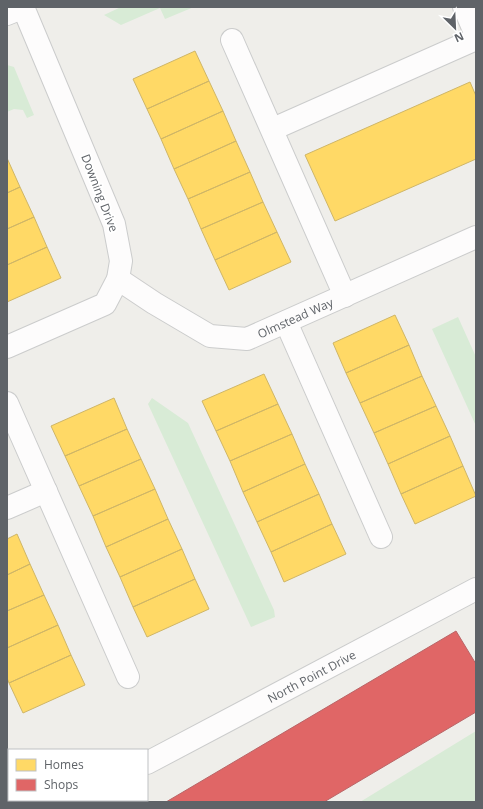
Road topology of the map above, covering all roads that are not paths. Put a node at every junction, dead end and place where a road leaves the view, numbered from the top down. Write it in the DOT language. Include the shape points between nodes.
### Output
graph roads {
  1 [pos="23,7"];
  2 [pos="464,7"];
  3 [pos="7,14"];
  4 [pos="476,35"];
  5 [pos="476,39"];
  6 [pos="232,40"];
  7 [pos="272,129"];
  8 [pos="476,237"];
  9 [pos="118,279"];
  10 [pos="345,296"];
  11 [pos="286,322"];
  12 [pos="7,347"];
  13 [pos="7,403"];
  14 [pos="46,491"];
  15 [pos="7,508"];
  16 [pos="382,537"];
  17 [pos="476,589"];
  18 [pos="128,677"];
  19 [pos="148,762"];
  1 -- 3 [label="street"];
  1 -- 9 [label="street, Downing Drive" via="114,224 121,261"];
  2 -- 4 [label="street"];
  5 -- 7 [label="street"];
  6 -- 7 [label="street"];
  7 -- 10 [label="street"];
  8 -- 10 [label="street, Olmstead Way"];
  9 -- 11 [label="street, Olmstead Way" via="210,336 247,339"];
  9 -- 12 [label="street, Downing Drive" via="106,304"];
  10 -- 11 [label="street, Olmstead Way"];
  11 -- 16 [label="street"];
  13 -- 14 [label="street"];
  14 -- 15 [label="street"];
  14 -- 18 [label="street"];
  17 -- 19 [label="street, North Point Drive"];
}
